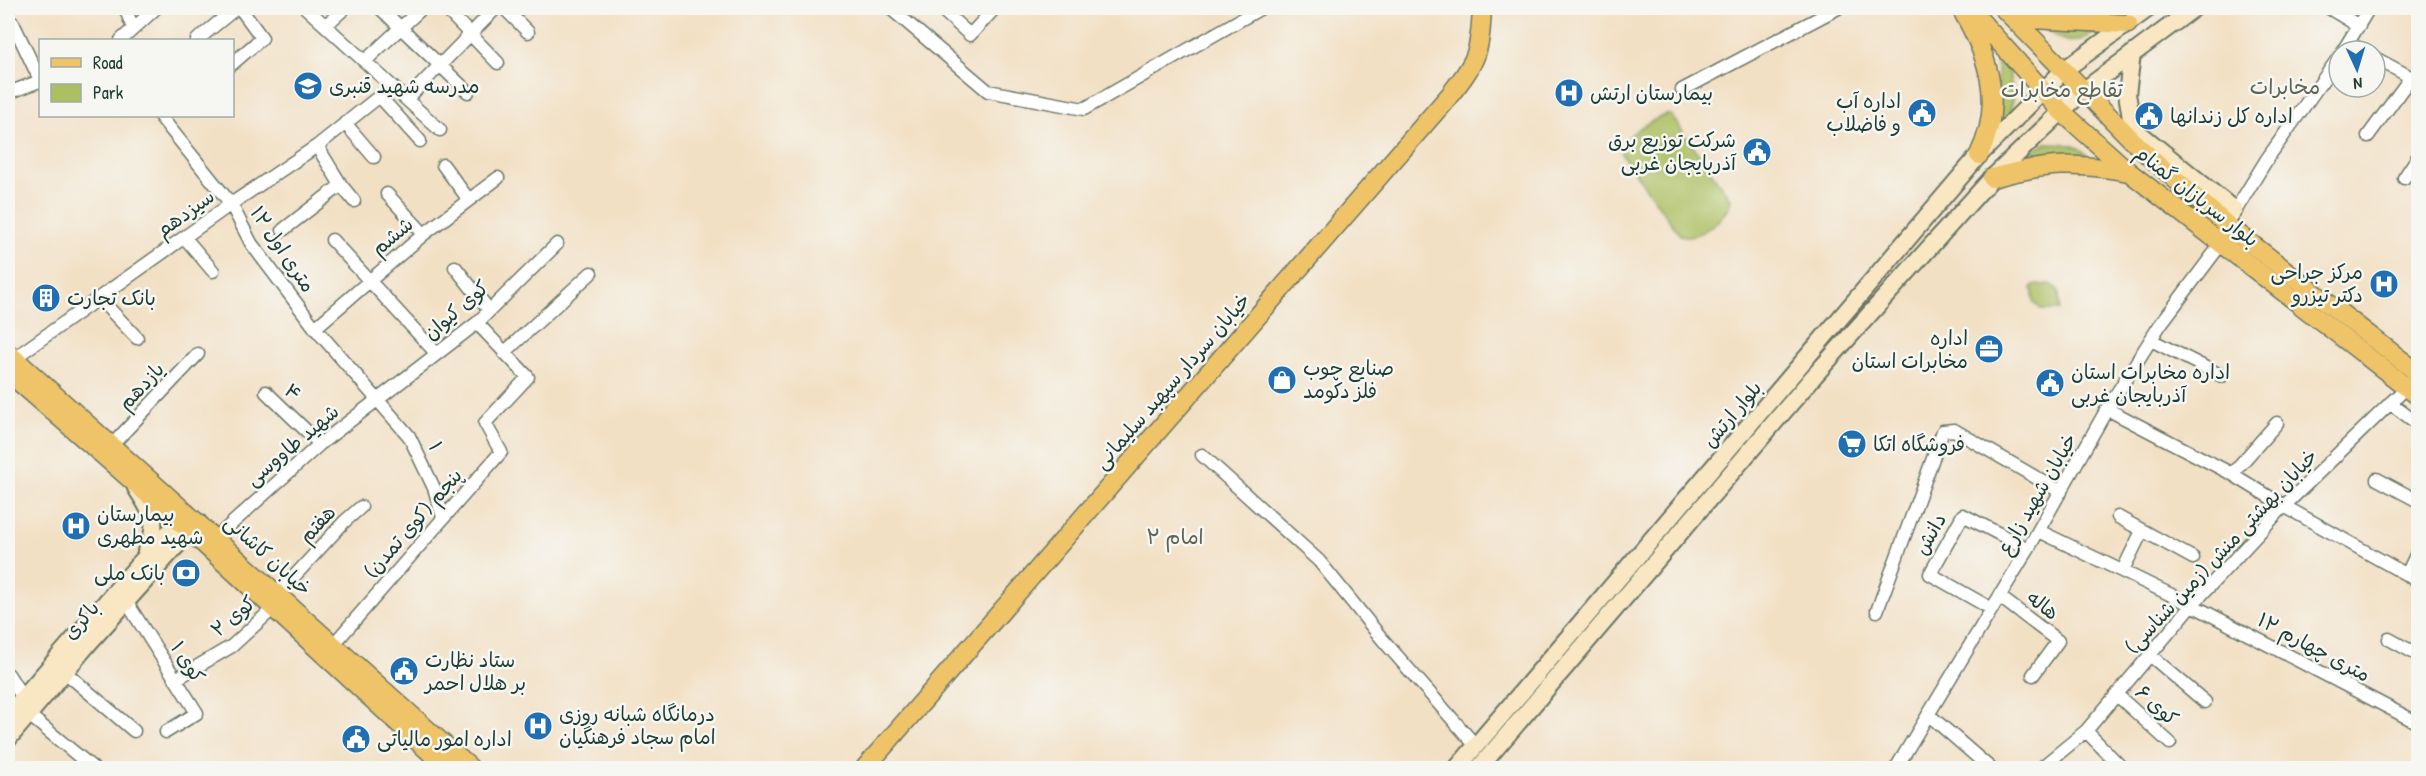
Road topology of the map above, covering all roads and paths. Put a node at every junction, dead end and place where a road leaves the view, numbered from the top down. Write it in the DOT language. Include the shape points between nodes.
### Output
graph roads {
  1 [pos="125,8"];
  2 [pos="156,8"];
  3 [pos="238,8"];
  4 [pos="306,8"];
  5 [pos="345,8"];
  6 [pos="380,8"];
  7 [pos="422,8"];
  8 [pos="445,8"];
  9 [pos="496,8"];
  10 [pos="504,8"];
  11 [pos="890,8"];
  12 [pos="940,8"];
  13 [pos="995,8"];
  14 [pos="1261,8"];
  15 [pos="1482,8"];
  16 [pos="1492,8"];
  17 [pos="1838,8"];
  18 [pos="1960,8"];
  19 [pos="1969,8"];
  20 [pos="2149,8"];
  21 [pos="2194,8"];
  22 [pos="2329,8"];
  23 [pos="2369,8"];
  24 [pos="2008,13"];
  25 [pos="14,23"];
  26 [pos="2128,24"];
  27 [pos="326,25"];
  28 [pos="2359,26"];
  29 [pos="133,28"];
  30 [pos="401,28"];
  31 [pos="2164,30"];
  32 [pos="528,32"];
  33 [pos="471,34"];
  34 [pos="122,39"];
  35 [pos="198,39"];
  36 [pos="2351,39"];
  37 [pos="2132,54"];
  38 [pos="234,62"];
  39 [pos="366,62"];
  40 [pos="498,63"];
  41 [pos="2387,64"];
  42 [pos="440,65"];
  43 [pos="2064,70"];
  44 [pos="2327,74"];
  45 [pos="39,78"];
  46 [pos="2414,79"];
  47 [pos="39,80"];
  48 [pos="1682,90"];
  49 [pos="2042,90"];
  50 [pos="2083,91"];
  51 [pos="468,92"];
  52 [pos="8,93"];
  53 [pos="407,99"];
  54 [pos="2061,111"];
  55 [pos="166,118"];
  56 [pos="345,123"];
  57 [pos="2133,128"];
  58 [pos="440,130"];
  59 [pos="2368,136"];
  60 [pos="420,141"];
  61 [pos="317,146"];
  62 [pos="2141,149"];
  63 [pos="1979,155"];
  64 [pos="374,157"];
  65 [pos="2418,157"];
  66 [pos="443,165"];
  67 [pos="2129,172"];
  68 [pos="498,178"];
  69 [pos="1992,178"];
  70 [pos="2404,178"];
  71 [pos="341,185"];
  72 [pos="387,194"];
  73 [pos="469,200"];
  74 [pos="354,201"];
  75 [pos="231,204"];
  76 [pos="2231,218"];
  77 [pos="283,230"];
  78 [pos="424,234"];
  79 [pos="184,238"];
  80 [pos="332,240"];
  81 [pos="557,244"];
  82 [pos="2221,244"];
  83 [pos="455,267"];
  84 [pos="213,271"];
  85 [pos="591,273"];
  86 [pos="371,280"];
  87 [pos="1867,290"];
  88 [pos="99,298"];
  89 [pos="1880,303"];
  90 [pos="489,310"];
  91 [pos="477,323"];
  92 [pos="315,328"];
  93 [pos="136,338"];
  94 [pos="2151,340"];
  95 [pos="436,353"];
  96 [pos="504,353"];
  97 [pos="198,354"];
  98 [pos="9,361"];
  99 [pos="1801,364"];
  100 [pos="2418,373"];
  101 [pos="1815,375"];
  102 [pos="2222,376"];
  103 [pos="266,392"];
  104 [pos="2413,392"];
  105 [pos="378,401"];
  106 [pos="2390,403"];
  107 [pos="2107,409"];
  108 [pos="2277,423"];
  109 [pos="2418,424"];
  110 [pos="320,444"];
  111 [pos="111,446"];
  112 [pos="1202,455"];
  113 [pos="2232,474"];
  114 [pos="130,479"];
  115 [pos="2377,479"];
  116 [pos="2061,492"];
  117 [pos="2418,501"];
  118 [pos="2284,506"];
  119 [pos="361,507"];
  120 [pos="443,517"];
  121 [pos="2118,517"];
  122 [pos="189,523"];
  123 [pos="2038,531"];
  124 [pos="2142,531"];
  125 [pos="210,542"];
  126 [pos="2028,549"];
  127 [pos="2418,551"];
  128 [pos="2193,558"];
  129 [pos="139,564"];
  130 [pos="2123,570"];
  131 [pos="2407,574"];
  132 [pos="2418,581"];
  133 [pos="2000,597"];
  134 [pos="126,601"];
  135 [pos="278,601"];
  136 [pos="2192,605"];
  137 [pos="1992,609"];
  138 [pos="1877,611"];
  139 [pos="2389,639"];
  140 [pos="83,640"];
  141 [pos="333,645"];
  142 [pos="2150,655"];
  143 [pos="2418,655"];
  144 [pos="65,672"];
  145 [pos="8,674"];
  146 [pos="2033,675"];
  147 [pos="176,679"];
  148 [pos="2117,695"];
  149 [pos="23,698"];
  150 [pos="2205,702"];
  151 [pos="8,715"];
  152 [pos="29,715"];
  153 [pos="1929,715"];
  154 [pos="2418,723"];
  155 [pos="134,731"];
  156 [pos="2086,731"];
  157 [pos="166,732"];
  158 [pos="8,739"];
  159 [pos="2170,743"];
  160 [pos="1482,757"];
  161 [pos="93,768"];
  162 [pos="447,768"];
  163 [pos="470,768"];
  164 [pos="865,768"];
  165 [pos="880,768"];
  166 [pos="1457,768"];
  167 [pos="1905,768"];
  168 [pos="1990,768"];
  169 [pos="2041,768"];
  170 [pos="2122,768"];
  1 -- 29 [label="street"];
  2 -- 29 [label="street"];
  3 -- 35 [label="street"];
  3 -- 38 [label="street" via="262,38"];
  4 -- 27 [label="street"];
  5 -- 27 [label="street"];
  6 -- 30 [label="street"];
  7 -- 30 [label="street"];
  8 -- 33 [label="street"];
  9 -- 33 [label="street"];
  10 -- 32 [label="street"];
  11 -- 14 [label="street" via="988,91 1084,109"];
  12 -- 13 [label="street" via="970,35"];
  15 -- 164 [label="main road, خیابان سردار سپهبد سلیمانی" via="1479,46 1472,68"];
  16 -- 165 [label="main road, خیابان سردار سپهبد سلیمانی" via="1488,48 1480,74"];
  17 -- 48 [label="street"];
  18 -- 63 [label="main road" via="1984,52 1992,97 1990,122"];
  19 -- 49 [label="main road, بلوار سربازان گمنام"];
  20 -- 26 [label="main road, بلوار ارتش"];
  20 -- 31 [label="main road" via="2148,24"];
  21 -- 31 [label="main road, بلوار ارتش"];
  22 -- 28 [label="street"];
  23 -- 28 [label="street"];
  24 -- 26 [label="main road"];
  24 -- 43 [label="main road, بلوار سربازان گمنام"];
  25 -- 45 [label="street"];
  26 -- 43 [label="main road, بلوار ارتش"];
  27 -- 39 [label="street"];
  28 -- 36 [label="street"];
  29 -- 34 [label="street"];
  30 -- 39 [label="street"];
  30 -- 42 [label="street"];
  31 -- 37 [label="main road, بلوار ارتش"];
  33 -- 40 [label="street"];
  33 -- 42 [label="street"];
  37 -- 50 [label="main road, بلوار ارتش"];
  37 -- 57 [label="main road" via="2127,94"];
  39 -- 53 [label="street"];
  41 -- 46 [label="street"];
  42 -- 51 [label="street"];
  42 -- 53 [label="street"];
  43 -- 49 [label="main road, بلوار ارتش"];
  43 -- 50 [label="main road, بلوار سربازان گمنام"];
  44 -- 76 [label="street"];
  46 -- 59 [label="street"];
  47 -- 52 [label="street"];
  49 -- 54 [label="main road, بلوار سربازان گمنام"];
  49 -- 63 [label="main road, بلوار ارتش"];
  50 -- 54 [label="main road, بلوار ارتش"];
  50 -- 62 [label="main road, بلوار سربازان گمنام"];
  53 -- 58 [label="street"];
  54 -- 67 [label="main road, بلوار سربازان گمنام"];
  54 -- 69 [label="main road, بلوار ارتش"];
  55 -- 75 [label="street, ۱۲ متری اول"];
  56 -- 60 [label="street, سیزدهم" via="379,98"];
  56 -- 61 [label="street, سیزدهم"];
  56 -- 64 [label="street"];
  57 -- 62 [label="main road"];
  57 -- 76 [label="main road"];
  61 -- 71 [label="street"];
  61 -- 75 [label="street, سیزدهم"];
  62 -- 76 [label="main road, بلوار سربازان گمنام"];
  63 -- 87 [label="main road, بلوار ارتش"];
  65 -- 70 [label="street"];
  66 -- 73 [label="street"];
  67 -- 69 [label="main road" via="2055,164"];
  67 -- 82 [label="main road, بلوار سربازان گمنام"];
  68 -- 73 [label="street, ششم"];
  69 -- 89 [label="main road, بلوار ارتش"];
  71 -- 74 [label="street"];
  71 -- 77 [label="street"];
  72 -- 78 [label="street"];
  73 -- 78 [label="street, ششم"];
  75 -- 79 [label="street, سیزدهم"];
  75 -- 92 [label="street, ۱۲ متری اول" via="251,243"];
  76 -- 100 [label="main road, بلوار سربازان گمنام"];
  78 -- 86 [label="street, ششم"];
  79 -- 84 [label="street"];
  79 -- 88 [label="street, سیزدهم"];
  80 -- 86 [label="street"];
  81 -- 90 [label="street, کوی کیوان"];
  82 -- 94 [label="street, خیابان شهید زارع"];
  82 -- 104 [label="main road, بلوار سربازان گمنام"];
  83 -- 90 [label="street"];
  85 -- 96 [label="street"];
  86 -- 92 [label="street, ششم"];
  86 -- 95 [label="street"];
  87 -- 89 [label="main road"];
  87 -- 99 [label="main road, بلوار ارتش"];
  88 -- 93 [label="street"];
  88 -- 98 [label="street, سیزدهم"];
  89 -- 101 [label="main road, بلوار ارتش"];
  90 -- 91 [label="street, کوی کیوان"];
  91 -- 95 [label="street, کوی کیوان"];
  91 -- 96 [label="street"];
  92 -- 105 [label="street, ۱۲ متری اول"];
  94 -- 102 [label="street"];
  94 -- 107 [label="street, خیابان شهید زارع"];
  95 -- 105 [label="street, کوی کیوان"];
  96 -- 120 [label="street, پنجم (کوی تمدن)" via="528,377 485,423 501,452"];
  97 -- 111 [label="street, یازدهم"];
  98 -- 111 [label="main road, خیابان کاشانی"];
  98 -- 114 [label="main road, خیابان کاشانی"];
  99 -- 101 [label="main road"];
  99 -- 160 [label="main road, بلوار ارتش"];
  101 -- 160 [label="main road, بلوار ارتش"];
  103 -- 110 [label="street, ۴"];
  104 -- 106 [label="street, خیابان بهشتی منش (زمین شناسی)"];
  105 -- 110 [label="street, شهید طاووسی"];
  105 -- 120 [label="street, ۱" via="410,436"];
  106 -- 109 [label="street"];
  106 -- 118 [label="street, خیابان بهشتی منش (زمین شناسی)"];
  107 -- 113 [label="street"];
  107 -- 116 [label="street, خیابان شهید زارع"];
  108 -- 113 [label="street"];
  110 -- 125 [label="street, شهید طاووسی"];
  111 -- 122 [label="main road, خیابان کاشانی"];
  112 -- 160 [label="street" via="1319,561"];
  113 -- 118 [label="street"];
  114 -- 122 [label="main road, خیابان کاشانی"];
  114 -- 129 [label="main road" via="150,510 154,524 154,537"];
  115 -- 117 [label="street"];
  116 -- 123 [label="street, خیابان شهید زارع"];
  116 -- 138 [label="street" via="1954,430 1943,431"];
  118 -- 131 [label="street"];
  118 -- 136 [label="street, خیابان بهشتی منش (زمین شناسی)"];
  119 -- 135 [label="street, هفتم"];
  120 -- 141 [label="street, پنجم (کوی تمدن)"];
  121 -- 124 [label="street"];
  122 -- 125 [label="main road, خیابان کاشانی"];
  122 -- 129 [label="main road, باکری"];
  122 -- 134 [label="main road, باکری"];
  123 -- 126 [label="street, خیابان شهید زارع"];
  123 -- 130 [label="street, ۱۲ متری چهارم"];
  124 -- 128 [label="street"];
  124 -- 130 [label="street"];
  125 -- 135 [label="main road, خیابان کاشانی"];
  126 -- 133 [label="street, خیابان شهید زارع"];
  126 -- 137 [label="street, دانش" via="1963,515 1930,574"];
  127 -- 131 [label="street"];
  129 -- 140 [label="main road, باکری"];
  130 -- 136 [label="street, ۱۲ متری چهارم"];
  131 -- 132 [label="street"];
  133 -- 137 [label="street, خیابان شهید زارع"];
  133 -- 146 [label="street, هاله" via="2058,641"];
  134 -- 140 [label="main road, باکری"];
  134 -- 147 [label="street, کوی ۱"];
  135 -- 141 [label="main road, خیابان کاشانی"];
  135 -- 147 [label="street, کوی ۲" via="232,646"];
  135 -- 162 [label="main road"];
  136 -- 142 [label="street, خیابان بهشتی منش (زمین شناسی)"];
  136 -- 154 [label="street, ۱۲ متری چهارم"];
  137 -- 153 [label="street, خیابان شهید زارع"];
  139 -- 143 [label="street"];
  140 -- 144 [label="main road, باکری"];
  140 -- 149 [label="main road, باکری"];
  141 -- 163 [label="main road, خیابان کاشانی"];
  142 -- 148 [label="street, خیابان بهشتی منش (زمین شناسی)"];
  142 -- 150 [label="street"];
  144 -- 152 [label="main road, باکری"];
  144 -- 155 [label="street"];
  145 -- 149 [label="street"];
  147 -- 157 [label="street, کوی ۱" via="197,713"];
  148 -- 156 [label="street, خیابان بهشتی منش (زمین شناسی)"];
  148 -- 159 [label="street, کوی ۶"];
  149 -- 151 [label="main road, باکری"];
  152 -- 158 [label="main road, باکری"];
  152 -- 161 [label="street"];
  153 -- 167 [label="street, خیابان شهید زارع"];
  153 -- 168 [label="street"];
  156 -- 169 [label="street, خیابان بهشتی منش (زمین شناسی)"];
  156 -- 170 [label="street"];
  160 -- 166 [label="main road, بلوار ارتش"];
}
